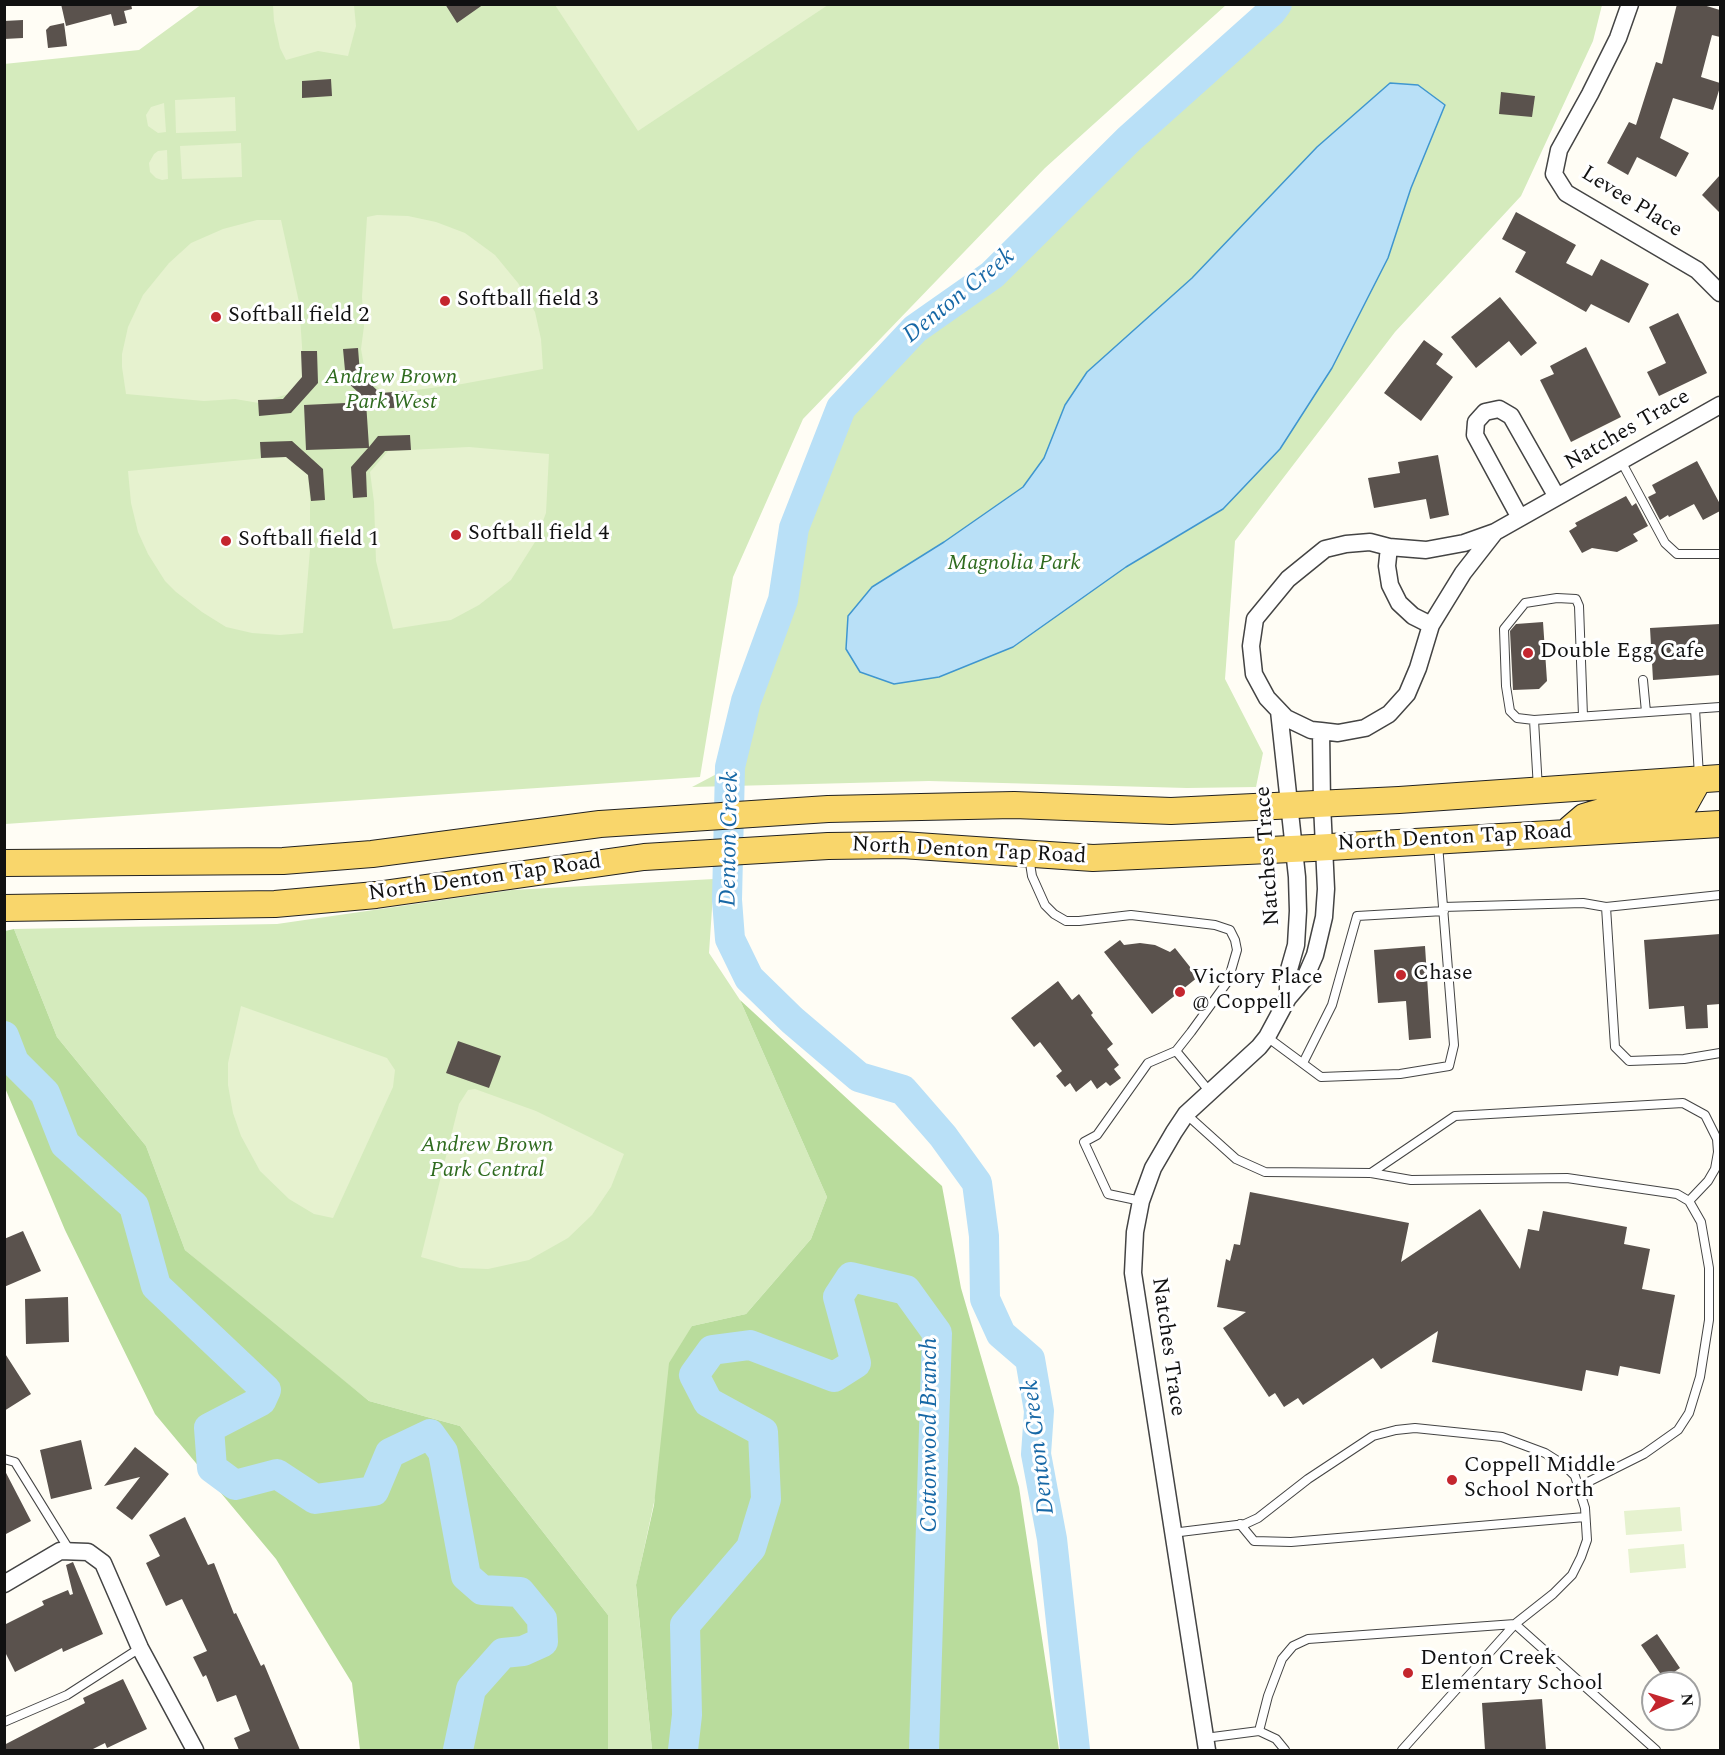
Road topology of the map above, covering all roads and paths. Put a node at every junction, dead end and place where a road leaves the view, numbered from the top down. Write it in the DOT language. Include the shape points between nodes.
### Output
graph roads {
  1 [pos="1630,4"];
  2 [pos="1720,293"];
  3 [pos="1720,405"];
  4 [pos="1621,461"];
  5 [pos="1557,497"];
  6 [pos="1520,518"];
  7 [pos="1495,532"];
  8 [pos="1389,547"];
  9 [pos="1720,554"];
  10 [pos="1431,625"];
  11 [pos="1643,680"];
  12 [pos="1720,707"];
  13 [pos="1695,709"];
  14 [pos="1279,711"];
  15 [pos="1646,712"];
  16 [pos="1583,716"];
  17 [pos="1534,720"];
  18 [pos="1321,731"];
  19 [pos="1710,779"];
  20 [pos="1538,789"];
  21 [pos="1322,804"];
  22 [pos="1289,805"];
  23 [pos="1720,824"];
  24 [pos="1565,832"];
  25 [pos="1437,840"];
  26 [pos="1324,847"];
  27 [pos="1293,849"];
  28 [pos="372,854"];
  29 [pos="1028,854"];
  30 [pos="9,863"];
  31 [pos="376,895"];
  32 [pos="1720,895"];
  33 [pos="1606,907"];
  34 [pos="8,908"];
  35 [pos="1443,909"];
  36 [pos="1288,999"];
  37 [pos="1267,1037"];
  38 [pos="1176,1051"];
  39 [pos="1720,1053"];
  40 [pos="1303,1063"];
  41 [pos="1210,1092"];
  42 [pos="1186,1114"];
  43 [pos="1371,1173"];
  44 [pos="1141,1201"];
  45 [pos="1689,1201"];
  46 [pos="4,1459"];
  47 [pos="1578,1487"];
  48 [pos="1585,1517"];
  49 [pos="1240,1524"];
  50 [pos="1172,1533"];
  51 [pos="70,1551"];
  52 [pos="4,1584"];
  53 [pos="1515,1624"];
  54 [pos="140,1648"];
  55 [pos="4,1722"];
  56 [pos="1259,1731"];
  57 [pos="1206,1744"];
  58 [pos="195,1750"];
  59 [pos="1285,1750"];
  60 [pos="1402,1750"];
  61 [pos="1656,1750"];
  1 -- 2 [label="street, Levee Place" via="1618,38 1559,150 1554,174 1566,193 1697,270"];
  3 -- 4 [label="street, Natches Trace"];
  4 -- 5 [label="street, Natches Trace"];
  4 -- 9 [label="lane" via="1665,543 1677,554"];
  5 -- 6 [label="street, Natches Trace"];
  5 -- 6 [label="street, Natches Trace" via="1511,416 1499,410 1485,412 1476,422 1475,435"];
  6 -- 7 [label="street, Natches Trace"];
  7 -- 8 [label="street, Natches Trace" via="1426,550"];
  7 -- 10 [label="street, Natches Trace" via="1463,573"];
  8 -- 10 [label="street" via="1390,585 1399,603"];
  8 -- 14 [label="street, Natches Trace" via="1370,542 1325,549 1288,579 1256,619 1251,646 1254,674"];
  10 -- 18 [label="street, Natches Trace" via="1407,694 1389,714 1365,728 1338,734"];
  11 -- 15 [label="lane"];
  12 -- 13 [label="lane"];
  13 -- 15 [label="lane"];
  13 -- 19 [label="lane"];
  14 -- 18 [label="street, Natches Trace" via="1311,730"];
  14 -- 22 [label="street, Natches Trace"];
  15 -- 16 [label="lane"];
  16 -- 17 [label="lane"];
  16 -- 17 [label="lane" via="1579,606 1576,599 1557,598 1525,603 1504,629 1510,711 1517,718"];
  17 -- 20 [label="lane"];
  18 -- 21 [label="street, Natches Trace"];
  19 -- 20 [label="main road, North Denton Tap Road"];
  19 -- 24 [label="main road" via="1677,807 1601,812 1584,817"];
  20 -- 21 [label="main road, North Denton Tap Road"];
  21 -- 22 [label="main road, North Denton Tap Road"];
  21 -- 26 [label="street, Natches Trace"];
  22 -- 27 [label="street, Natches Trace"];
  22 -- 28 [label="main road, North Denton Tap Road" via="1171,811 1014,805 828,809 642,820"];
  23 -- 24 [label="main road, North Denton Tap Road"];
  24 -- 25 [label="main road, North Denton Tap Road"];
  25 -- 26 [label="main road, North Denton Tap Road"];
  25 -- 35 [label="lane"];
  26 -- 27 [label="main road, North Denton Tap Road"];
  26 -- 36 [label="street, Natches Trace" via="1324,917 1315,956 1305,978"];
  27 -- 29 [label="main road, North Denton Tap Road" via="1093,858"];
  27 -- 36 [label="street, Natches Trace" via="1298,911"];
  28 -- 30 [label="main road, North Denton Tap Road" via="283,861"];
  28 -- 31 [label="main road"];
  29 -- 31 [label="main road, North Denton Tap Road" via="902,845 644,857"];
  29 -- 38 [label="lane" via="1032,876 1045,905 1066,921 1131,915 1230,930 1237,950 1228,981"];
  31 -- 34 [label="main road, North Denton Tap Road" via="275,904"];
  32 -- 33 [label="lane"];
  33 -- 35 [label="lane" via="1583,903"];
  33 -- 39 [label="lane" via="1615,1047 1629,1060 1684,1059"];
  35 -- 40 [label="lane" via="1357,916 1332,1005"];
  35 -- 40 [label="lane" via="1454,1045 1449,1066 1400,1074 1321,1077"];
  36 -- 37 [label="street, Natches Trace"];
  37 -- 40 [label="lane"];
  37 -- 41 [label="street, Natches Trace"];
  38 -- 41 [label="lane"];
  38 -- 44 [label="lane" via="1148,1063 1097,1135 1084,1142 1108,1194"];
  41 -- 42 [label="street, Natches Trace"];
  42 -- 43 [label="lane" via="1236,1160 1265,1172"];
  42 -- 44 [label="street, Natches Trace" via="1154,1168"];
  43 -- 45 [label="lane" via="1411,1180 1567,1178 1677,1194"];
  43 -- 45 [label="lane" via="1455,1116 1683,1103 1705,1115 1717,1139 1718,1152 1708,1181"];
  44 -- 50 [label="street, Natches Trace" via="1133,1273"];
  45 -- 47 [label="lane" via="1701,1222 1709,1268 1709,1320 1700,1377 1689,1413 1677,1430 1644,1454"];
  46 -- 51 [label="lane" via="15,1462"];
  47 -- 48 [label="lane"];
  47 -- 49 [label="lane" via="1575,1476 1564,1465 1545,1453 1502,1437 1415,1428 1396,1430 1373,1436 1258,1518"];
  48 -- 49 [label="lane" via="1297,1542 1254,1541"];
  48 -- 53 [label="lane" via="1587,1540 1572,1575"];
  49 -- 50 [label="lane"];
  50 -- 57 [label="street, Natches Trace"];
  51 -- 52 [label="street" via="60,1551"];
  51 -- 54 [label="street" via="88,1551 103,1563"];
  53 -- 56 [label="lane" via="1308,1639 1293,1646 1282,1659"];
  53 -- 60 [label="lane"];
  53 -- 61 [label="lane"];
  54 -- 55 [label="lane" via="67,1695"];
  54 -- 58 [label="street"];
  56 -- 57 [label="lane"];
  56 -- 59 [label="lane" via="1276,1739"];
}
